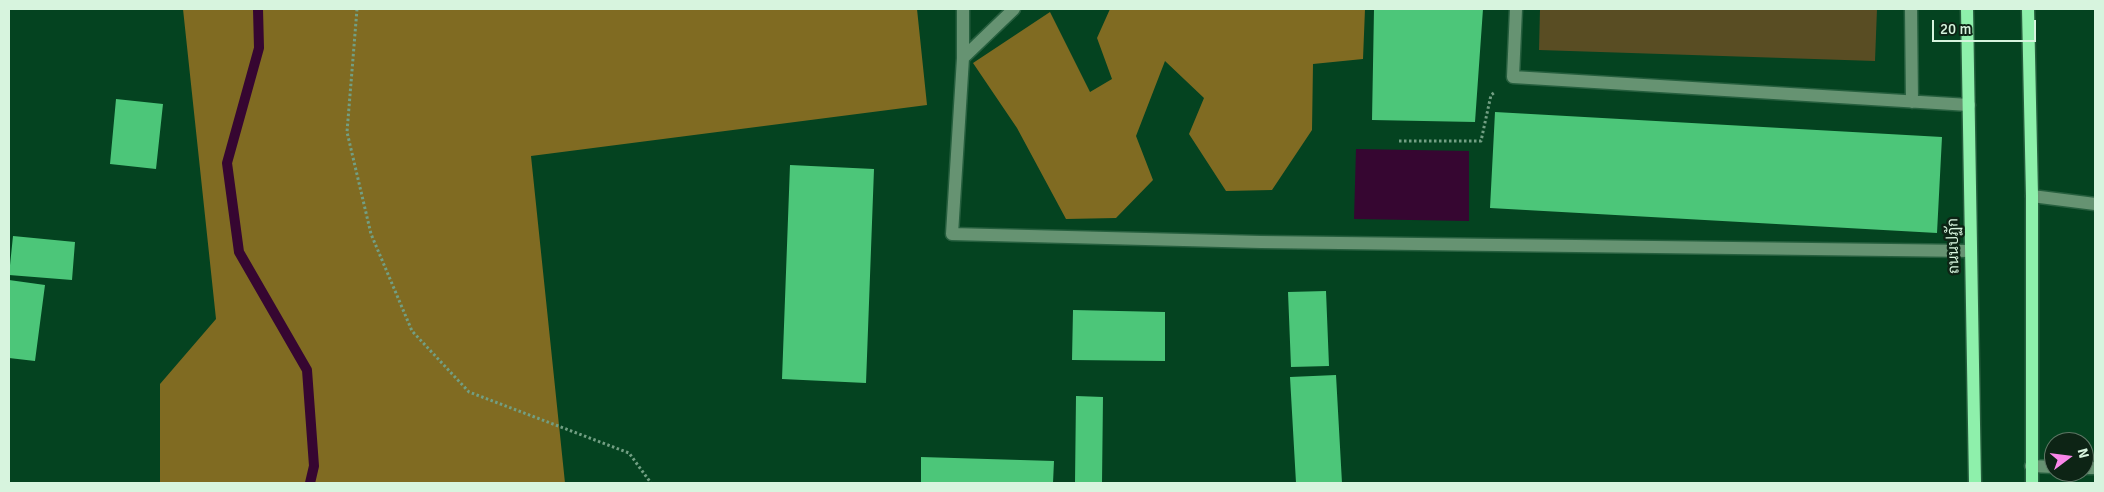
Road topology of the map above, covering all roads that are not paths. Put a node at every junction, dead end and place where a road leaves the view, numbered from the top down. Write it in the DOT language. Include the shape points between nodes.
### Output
graph roads {
  1 [pos="963,9"];
  2 [pos="1014,9"];
  3 [pos="1516,9"];
  4 [pos="1911,9"];
  5 [pos="1967,9"];
  6 [pos="2028,9"];
  7 [pos="963,58"];
  8 [pos="1912,102"];
  9 [pos="1969,105"];
  10 [pos="2032,196"];
  11 [pos="2095,204"];
  12 [pos="1970,251"];
  13 [pos="2031,466"];
  14 [pos="2044,466"];
  15 [pos="1974,483"];
  16 [pos="2032,483"];
  1 -- 7 [label="street"];
  2 -- 7 [label="street"];
  3 -- 8 [label="street" via="1513,77"];
  4 -- 8 [label="street"];
  5 -- 9 [label="main road, ถนนปฏัก"];
  6 -- 10 [label="main road"];
  7 -- 12 [label="street" via="952,234 1261,242"];
  8 -- 9 [label="street"];
  9 -- 12 [label="main road, ถนนปฏัก"];
  10 -- 11 [label="street"];
  10 -- 13 [label="main road"];
  12 -- 15 [label="main road, ถนนปฏัก"];
  13 -- 14 [label="street"];
  13 -- 16 [label="main road"];
}
